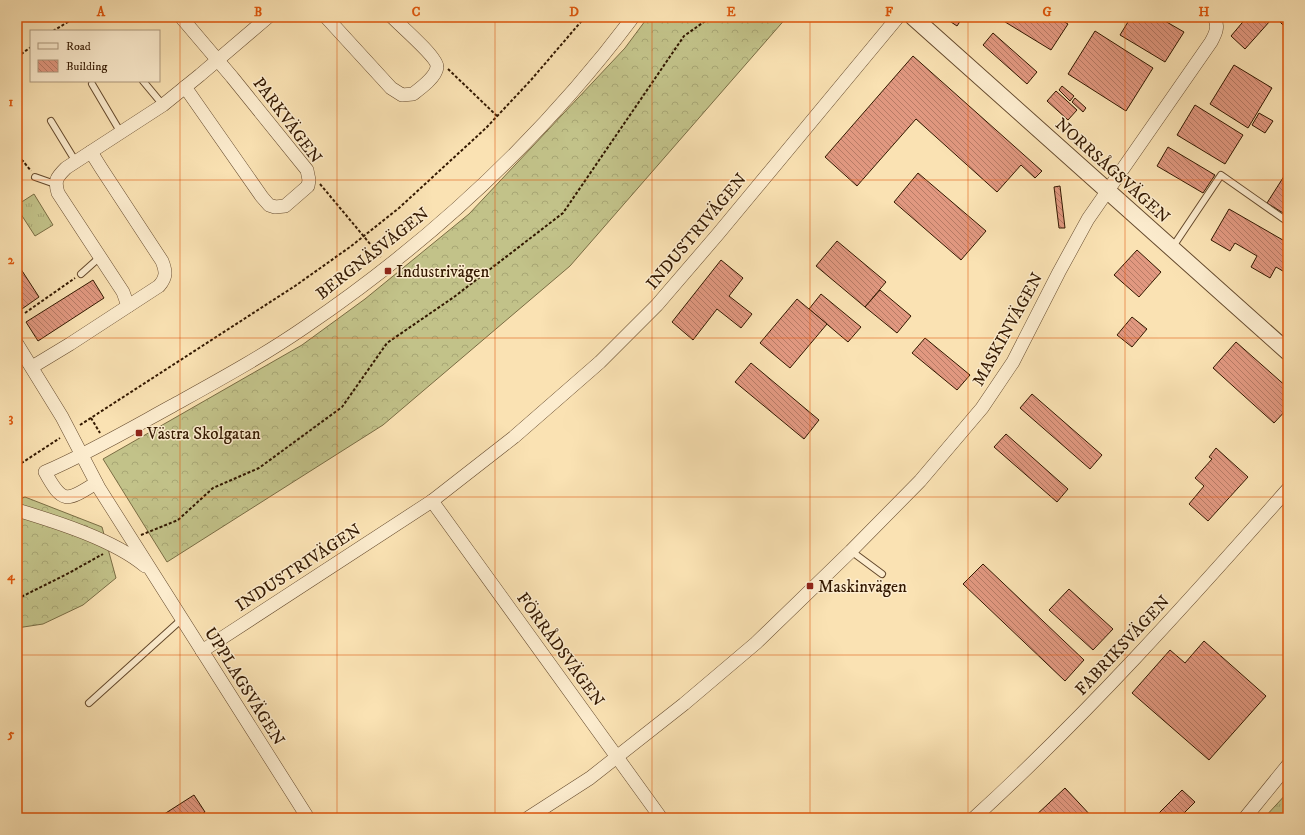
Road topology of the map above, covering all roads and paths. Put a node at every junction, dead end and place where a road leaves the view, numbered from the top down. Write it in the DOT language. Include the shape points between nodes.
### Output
graph roads {
  1 [pos="76,17"];
  2 [pos="180,17"];
  3 [pos="268,17"];
  4 [pos="326,17"];
  5 [pos="392,17"];
  6 [pos="585,17"];
  7 [pos="632,17"];
  8 [pos="711,17"];
  9 [pos="898,17"];
  10 [pos="913,17"];
  11 [pos="1216,18"];
  12 [pos="55,30"];
  13 [pos="30,48"];
  14 [pos="17,57"];
  15 [pos="217,60"];
  16 [pos="438,67"];
  17 [pos="144,82"];
  18 [pos="92,84"];
  19 [pos="185,87"];
  20 [pos="163,105"];
  21 [pos="497,116"];
  22 [pos="51,121"];
  23 [pos="121,133"];
  24 [pos="91,152"];
  25 [pos="76,162"];
  26 [pos="17,165"];
  27 [pos="35,177"];
  28 [pos="309,180"];
  29 [pos="55,184"];
  30 [pos="1108,191"];
  31 [pos="1288,222"];
  32 [pos="363,237"];
  33 [pos="1172,248"];
  34 [pos="100,257"];
  35 [pos="388,266"];
  36 [pos="81,274"];
  37 [pos="128,306"];
  38 [pos="25,313"];
  39 [pos="17,344"];
  40 [pos="1288,352"];
  41 [pos="32,367"];
  42 [pos="70,432"];
  43 [pos="82,455"];
  44 [pos="17,466"];
  45 [pos="96,483"];
  46 [pos="1288,489"];
  47 [pos="432,501"];
  48 [pos="17,510"];
  49 [pos="131,539"];
  50 [pos="116,546"];
  51 [pos="851,551"];
  52 [pos="153,572"];
  53 [pos="882,574"];
  54 [pos="17,599"];
  55 [pos="182,619"];
  56 [pos="202,651"];
  57 [pos="89,703"];
  58 [pos="617,757"];
  59 [pos="1288,766"];
  60 [pos="308,818"];
  61 [pos="528,818"];
  62 [pos="661,818"];
  63 [pos="974,818"];
  64 [pos="1245,818"];
  1 -- 12 [label="path"];
  2 -- 15 [label="street, PARKVÄGEN"];
  3 -- 15 [label="street"];
  4 -- 16 [label="street" via="397,93 413,94 432,77"];
  5 -- 16 [label="street" via="431,54"];
  6 -- 21 [label="path"];
  7 -- 35 [label="street, BERGNÄSVÄGEN" via="591,69 506,162 414,246"];
  8 -- 49 [label="path" via="684,36 563,213 454,297 387,343 342,406 259,468 213,488 178,520"];
  9 -- 47 [label="street, INDUSTRIVÄGEN" via="657,305 600,362 514,437"];
  10 -- 30 [label="street, NORRSÅGSVÄGEN"];
  11 -- 30 [label="street, MASKINVÄGEN" via="1217,31 1211,42"];
  13 -- 14 [label="path"];
  15 -- 19 [label="street"];
  15 -- 28 [label="street, PARKVÄGEN" via="295,154 307,170"];
  16 -- 21 [label="path" via="447,68"];
  17 -- 20 [label="lane"];
  18 -- 23 [label="lane"];
  19 -- 20 [label="street"];
  19 -- 28 [label="street, PARKVÄGEN" via="269,205 285,206 308,186"];
  20 -- 23 [label="street"];
  21 -- 32 [label="path" via="399,208"];
  22 -- 25 [label="lane"];
  23 -- 24 [label="street"];
  24 -- 25 [label="street"];
  24 -- 37 [label="street" via="166,271 159,286"];
  25 -- 29 [label="street" via="58,176"];
  26 -- 27 [label="path" via="24,161"];
  27 -- 29 [label="lane"];
  28 -- 32 [label="path" via="319,183"];
  29 -- 34 [label="street" via="58,193"];
  30 -- 33 [label="street, NORRSÅGSVÄGEN"];
  30 -- 51 [label="street, MASKINVÄGEN" via="1088,219 1013,362 982,408 920,481"];
  31 -- 33 [label="lane" via="1221,174"];
  32 -- 35 [label="path"];
  32 -- 42 [label="path" via="295,286"];
  33 -- 40 [label="street, NORRSÅGSVÄGEN"];
  34 -- 36 [label="lane"];
  34 -- 37 [label="street" via="123,292"];
  35 -- 43 [label="street, BERGNÄSVÄGEN" via="304,328"];
  36 -- 38 [label="path"];
  37 -- 41 [label="street"];
  39 -- 41 [label="street"];
  41 -- 42 [label="street"];
  42 -- 43 [label="street"];
  42 -- 44 [label="path"];
  43 -- 45 [label="street"];
  43 -- 45 [label="street, BERGNÄSVÄGEN" via="45,472 60,495 67,497 72,497"];
  45 -- 49 [label="street, UPPLAGSVÄGEN"];
  46 -- 63 [label="street, FABRIKSVÄGEN" via="1098,697 1016,780"];
  47 -- 56 [label="street, INDUSTRIVÄGEN"];
  47 -- 58 [label="street, FÖRRÅDSVÄGEN"];
  48 -- 50 [label="street, UPPLAGSVÄGEN"];
  49 -- 52 [label="street, UPPLAGSVÄGEN"];
  50 -- 52 [label="street, UPPLAGSVÄGEN"];
  50 -- 54 [label="path"];
  51 -- 53 [label="lane"];
  51 -- 58 [label="street, MASKINVÄGEN" via="756,643"];
  52 -- 55 [label="street, UPPLAGSVÄGEN"];
  55 -- 56 [label="street, UPPLAGSVÄGEN"];
  55 -- 57 [label="lane"];
  56 -- 60 [label="street, UPPLAGSVÄGEN"];
  58 -- 61 [label="street, MASKINVÄGEN" via="590,778"];
  58 -- 62 [label="street, FÖRRÅDSVÄGEN"];
  59 -- 64 [label="street"];
}
